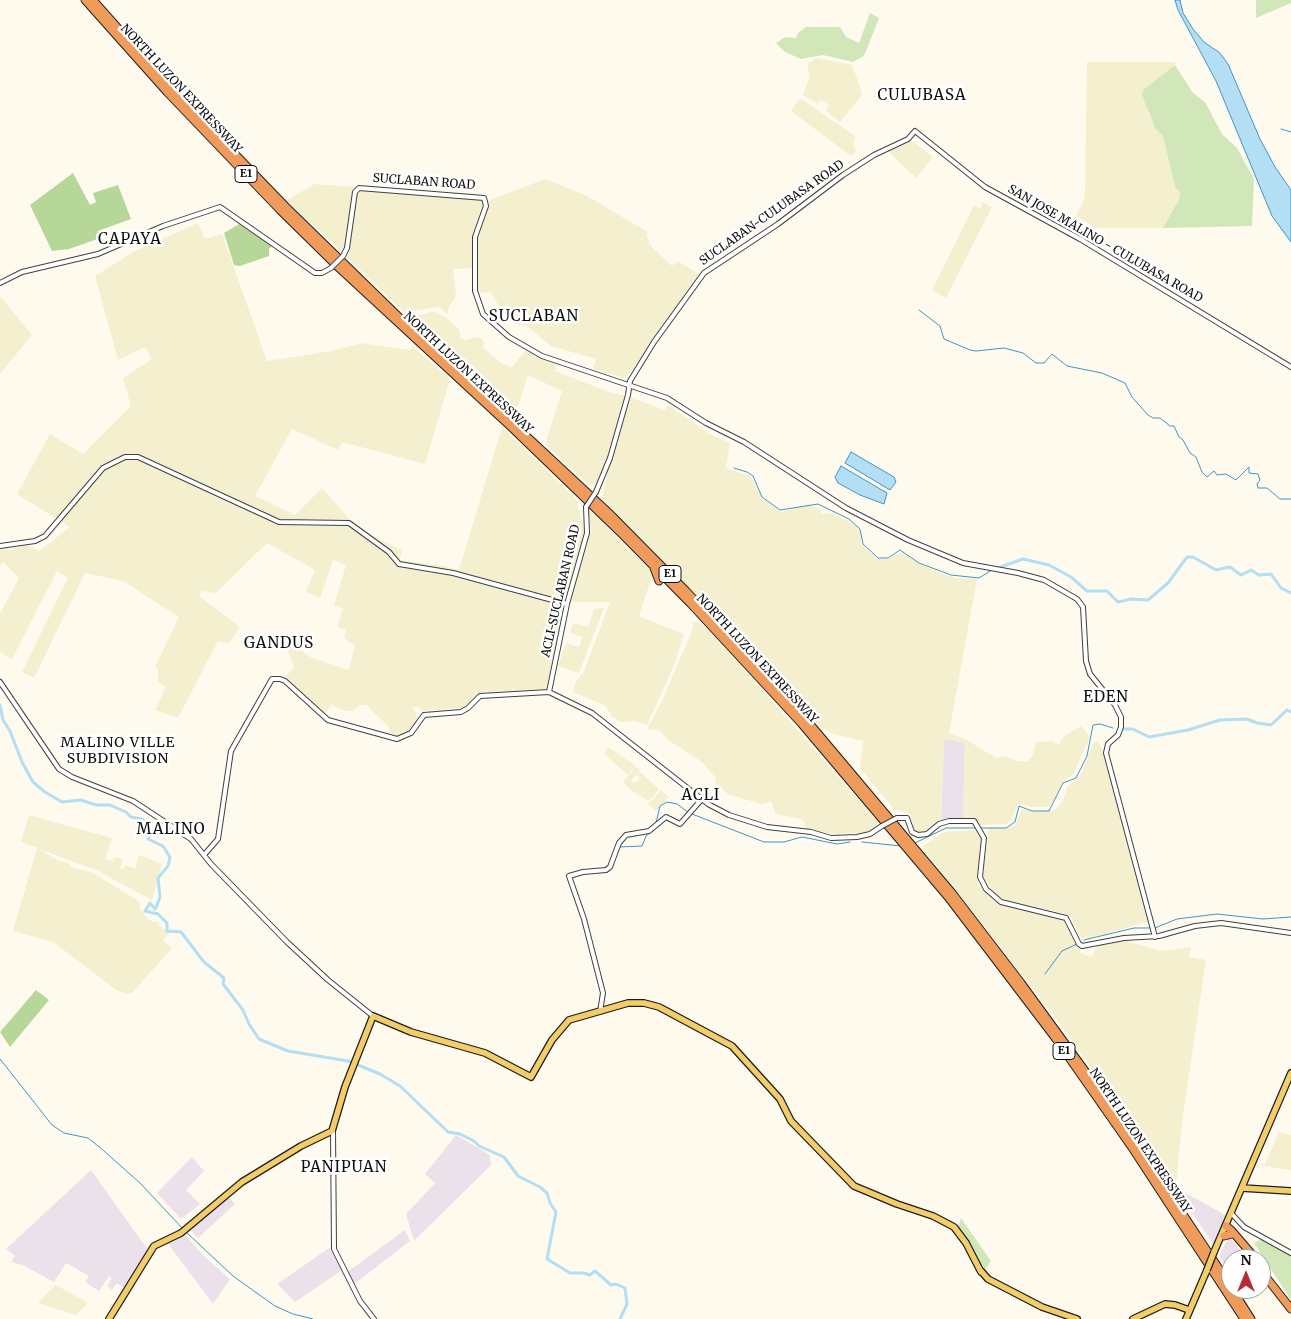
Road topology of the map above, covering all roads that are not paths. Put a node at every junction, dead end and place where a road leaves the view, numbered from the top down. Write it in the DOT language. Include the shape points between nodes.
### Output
graph roads {
  1 [pos="90,1"];
  2 [pos="915,131"];
  3 [pos="0,283"];
  4 [pos="1291,367"];
  5 [pos="629,384"];
  6 [pos="482,393"];
  7 [pos="516,418"];
  8 [pos="543,441"];
  9 [pos="581,486"];
  10 [pos="623,535"];
  11 [pos="0,546"];
  12 [pos="658,580"];
  13 [pos="567,604"];
  14 [pos="689,609"];
  15 [pos="731,646"];
  16 [pos="0,682"];
  17 [pos="549,692"];
  18 [pos="702,799"];
  19 [pos="903,838"];
  20 [pos="910,846"];
  21 [pos="204,855"];
  22 [pos="1291,933"];
  23 [pos="1154,936"];
  24 [pos="600,1012"];
  25 [pos="373,1016"];
  26 [pos="1291,1074"];
  27 [pos="333,1130"];
  28 [pos="1242,1188"];
  29 [pos="1291,1192"];
  30 [pos="1232,1214"];
  31 [pos="1228,1230"];
  32 [pos="1244,1249"];
  33 [pos="1246,1249"];
  34 [pos="1291,1252"];
  35 [pos="1221,1271"];
  36 [pos="1271,1280"];
  37 [pos="1239,1299"];
  38 [pos="1291,1307"];
  39 [pos="1190,1310"];
  40 [pos="109,1319"];
  41 [pos="374,1319"];
  42 [pos="1077,1319"];
  43 [pos="1133,1319"];
  44 [pos="1186,1319"];
  45 [pos="1243,1319"];
  46 [pos="1251,1319"];
  1 -- 6 [label="highway, NORTH LUZON EXPRESSWAY / E1" via="285,206"];
  1 -- 10 [label="highway, NORTH LUZON EXPRESSWAY / E1" via="215,143 319,248"];
  2 -- 4 [label="street, SAN JOSE MALINO - CULUBASA ROAD" via="986,187 1080,239"];
  2 -- 5 [label="street, SUCLABAN-CULUBASA ROAD" via="908,139 843,175 704,273 654,342"];
  3 -- 5 [label="street, SUCLABAN ROAD, bridge" via="22,272 98,254 163,226 220,207 315,273 322,273 331,268 347,248 355,192 359,188 484,198 486,206 476,235 474,268 475,291 483,314 531,351"];
  5 -- 13 [label="street, ACLI-SUCLABAN ROAD, bridge" via="610,458 586,507 587,533"];
  5 -- 23 [label="street" via="674,401 887,530 951,559 1044,580 1077,599 1082,607 1090,674 1121,717 1120,729 1108,744 1106,753"];
  6 -- 7 [label="highway" via="510,417"];
  6 -- 9 [label="highway, NORTH LUZON EXPRESSWAY / E1"];
  8 -- 9 [label="highway" via="548,452"];
  9 -- 19 [label="highway, NORTH LUZON EXPRESSWAY / E1" via="661,565 804,717"];
  10 -- 12 [label="highway" via="654,568"];
  10 -- 15 [label="highway, NORTH LUZON EXPRESSWAY / E1"];
  11 -- 13 [label="street" via="35,541 45,536 103,468 125,457 138,457 279,522 349,523 384,548 399,564 454,573"];
  13 -- 17 [label="street, ACLI-SUCLABAN ROAD"];
  14 -- 15 [label="highway" via="694,610"];
  15 -- 19 [label="highway, NORTH LUZON EXPRESSWAY / E1"];
  16 -- 21 [label="street" via="61,771 133,801 191,839"];
  17 -- 18 [label="street" via="592,712"];
  17 -- 21 [label="street" via="480,696 461,712 424,715 411,734 397,739 328,720 280,679 272,679 231,752 218,839"];
  18 -- 23 [label="street, bridge" via="720,811 744,820 831,838 870,834 898,818 907,818 912,832 918,835 927,834 949,821 974,821 984,838 980,877 986,890 1001,902 1066,918 1081,945"];
  18 -- 24 [label="street" via="682,824 666,818 649,831 626,835 606,870 569,876 603,993"];
  19 -- 20 [label="highway, NORTH LUZON EXPRESSWAY / E1"];
  20 -- 35 [label="highway, NORTH LUZON EXPRESSWAY / E1" via="962,906 1061,1036"];
  20 -- 45 [label="highway, NORTH LUZON EXPRESSWAY / E1" via="1062,1047 1133,1149"];
  21 -- 25 [label="street" via="288,942"];
  22 -- 23 [label="street" via="1221,924 1195,926"];
  24 -- 25 [label="main road" via="567,1021 543,1053 531,1076 485,1053 411,1032"];
  24 -- 42 [label="main road" via="622,1004 658,1007 732,1046 782,1102 791,1121 847,1181 866,1192 948,1224 988,1279 1042,1307"];
  25 -- 27 [label="main road" via="340,1100"];
  26 -- 28 [label="main road"];
  27 -- 40 [label="main road" via="230,1190 183,1231 154,1246"];
  27 -- 41 [label="street" via="333,1241 346,1277"];
  28 -- 29 [label="main road"];
  28 -- 30 [label="main road"];
  30 -- 31 [label="main road"];
  30 -- 34 [label="street" via="1244,1227"];
  31 -- 32 [label="highway"];
  31 -- 33 [label="highway"];
  31 -- 39 [label="main road, bridge" via="1214,1252"];
  36 -- 38 [label="highway"];
  37 -- 46 [label="highway, NORTH LUZON EXPRESSWAY / E1"];
  39 -- 43 [label="main road" via="1165,1304"];
  39 -- 44 [label="main road"];
}
